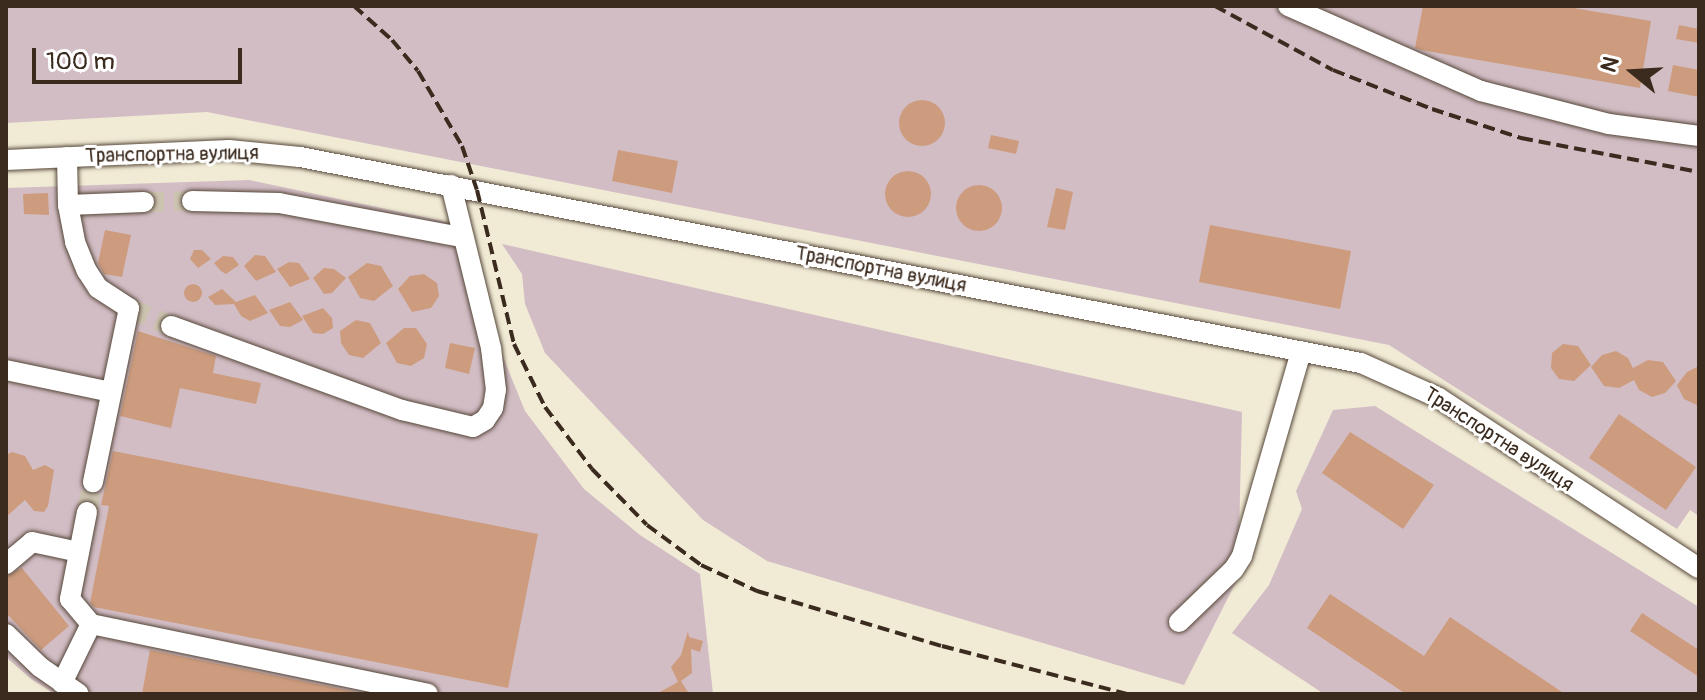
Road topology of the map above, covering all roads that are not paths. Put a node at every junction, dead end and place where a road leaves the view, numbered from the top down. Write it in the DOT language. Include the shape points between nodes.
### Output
graph roads {
  1 [pos="1288,6"];
  2 [pos="1699,136"];
  3 [pos="67,157"];
  4 [pos="6,160"];
  5 [pos="451,185"];
  6 [pos="192,201"];
  7 [pos="144,202"];
  8 [pos="68,205"];
  9 [pos="461,237"];
  10 [pos="171,326"];
  11 [pos="1301,351"];
  12 [pos="6,370"];
  13 [pos="111,392"];
  14 [pos="93,482"];
  15 [pos="87,512"];
  16 [pos="79,552"];
  17 [pos="6,564"];
  18 [pos="1699,568"];
  19 [pos="1179,622"];
  20 [pos="91,624"];
  21 [pos="6,634"];
  22 [pos="71,688"];
  23 [pos="428,694"];
  1 -- 2 [label="street" via="1481,91 1609,124"];
  3 -- 4 [label="street, Транспортна вулиця"];
  3 -- 5 [label="street, Транспортна вулиця" via="256,151"];
  3 -- 8 [label="street"];
  5 -- 9 [label="street"];
  5 -- 11 [label="street, Транспортна вулиця"];
  6 -- 9 [label="street" via="279,203"];
  7 -- 8 [label="street"];
  8 -- 13 [label="street" via="87,271 98,288 129,308"];
  9 -- 10 [label="street" via="491,348 496,390 493,408 473,427 402,410"];
  11 -- 18 [label="street, Транспортна вулиця" via="1361,363 1439,398"];
  11 -- 19 [label="street" via="1242,556"];
  12 -- 13 [label="street"];
  13 -- 14 [label="street"];
  15 -- 16 [label="street"];
  16 -- 17 [label="street" via="32,542"];
  16 -- 20 [label="street" via="70,599"];
  20 -- 22 [label="street"];
  20 -- 23 [label="street"];
  21 -- 22 [label="street"];
}
